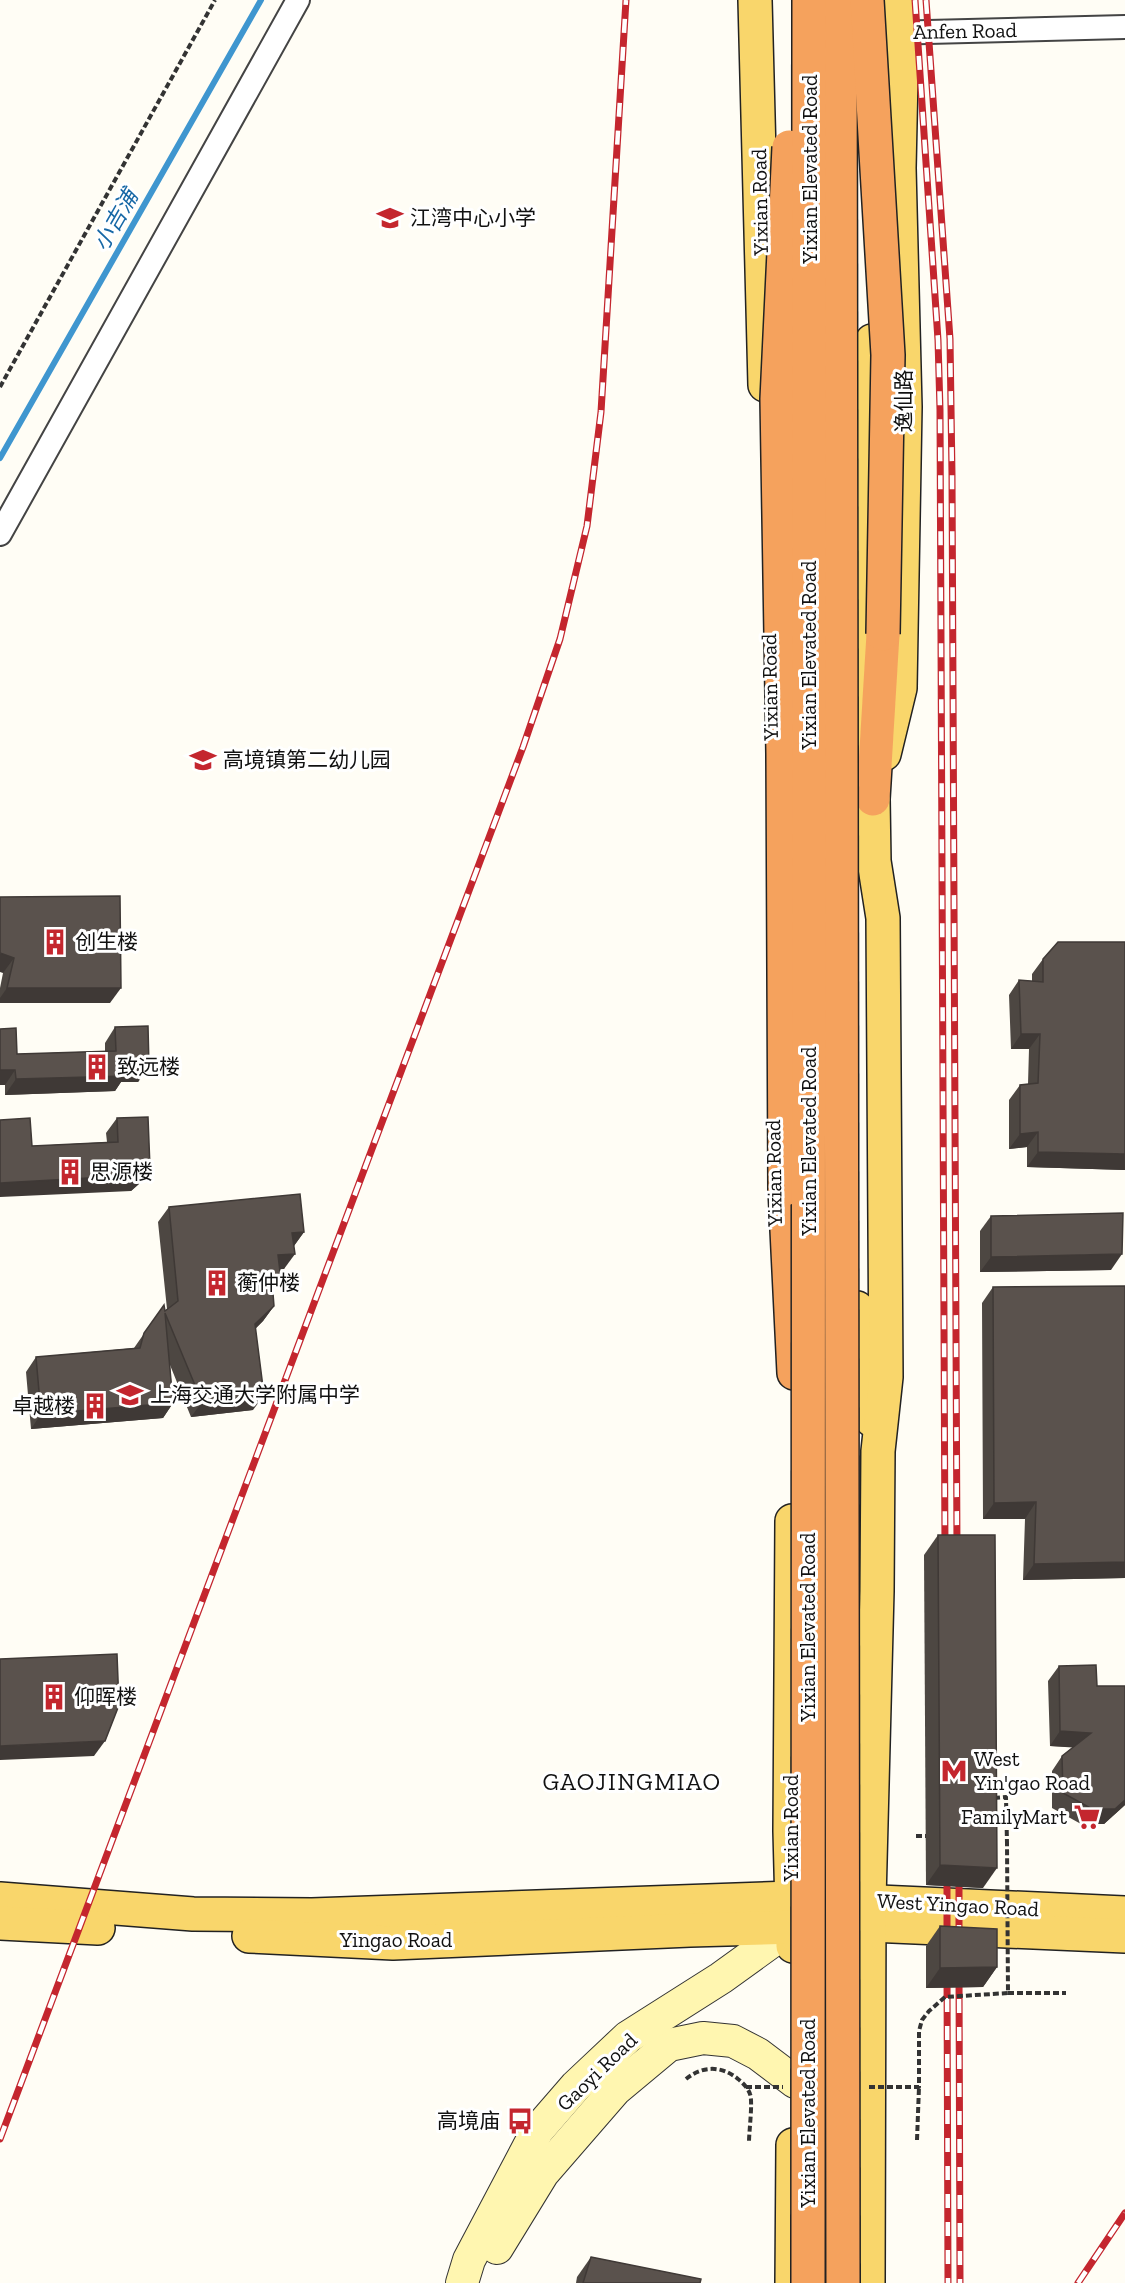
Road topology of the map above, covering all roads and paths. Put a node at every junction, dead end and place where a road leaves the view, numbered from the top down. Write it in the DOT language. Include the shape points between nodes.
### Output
graph roads {
  1 [pos="215,0"];
  2 [pos="298,0"];
  3 [pos="756,0"];
  4 [pos="806,0"];
  5 [pos="815,0"];
  6 [pos="840,0"];
  7 [pos="867,0"];
  8 [pos="879,0"];
  9 [pos="899,0"];
  10 [pos="1125,27"];
  11 [pos="891,33"];
  12 [pos="810,56"];
  13 [pos="0,387"];
  14 [pos="766,437"];
  15 [pos="806,504"];
  16 [pos="0,534"];
  17 [pos="873,799"];
  18 [pos="794,1373"];
  19 [pos="994,1807"];
  20 [pos="916,1836"];
  21 [pos="938,1836"];
  22 [pos="0,1899"];
  23 [pos="792,1912"];
  24 [pos="870,1912"];
  25 [pos="1125,1913"];
  26 [pos="0,1923"];
  27 [pos="1125,1936"];
  28 [pos="1008,1993"];
  29 [pos="1066,1993"];
  30 [pos="686,2079"];
  31 [pos="793,2084"];
  32 [pos="919,2086"];
  33 [pos="746,2087"];
  34 [pos="861,2087"];
  35 [pos="917,2140"];
  36 [pos="749,2142"];
  37 [pos="462,2283"];
  38 [pos="485,2283"];
  39 [pos="792,2283"];
  40 [pos="808,2283"];
  41 [pos="843,2283"];
  42 [pos="868,2283"];
  1 -- 13 [label="path"];
  2 -- 16 [label="street"];
  3 -- 14 [label="main road, Yixian Road"];
  4 -- 12 [label="highway, Yixian Elevated Road, bridge"];
  4 -- 15 [label="main road, Yixian Road"];
  5 -- 11 [label="street, Anfen Road" via="824,2 859,29"];
  6 -- 41 [label="highway, Yixian Elevated Road, bridge"];
  7 -- 17 [label="highway, bridge" via="888,355 883,634"];
  8 -- 11 [label="main road"];
  9 -- 11 [label="main road"];
  10 -- 11 [label="street, Anfen Road"];
  11 -- 17 [label="main road" via="863,689"];
  12 -- 18 [label="highway, bridge" via="790,119 777,399 785,1229"];
  12 -- 40 [label="highway, Yixian Elevated Road, bridge"];
  14 -- 15 [label="main road"];
  14 -- 18 [label="main road, Yixian Road" via="772,1217"];
  15 -- 18 [label="main road, Yixian Road" via="808,1230"];
  17 -- 24 [label="main road" via="874,861 850,954 857,1346 878,1451"];
  18 -- 23 [label="main road, Yixian Road"];
  19 -- 28 [label="path, bridge" via="994,1797 1006,1797"];
  20 -- 21 [label="path"];
  22 -- 23 [label="main road, Yingao Road" via="193,1914"];
  23 -- 24 [label="main road, West Yingao Road"];
  23 -- 26 [label="main road, Yingao Road" via="393,1943"];
  23 -- 31 [label="main road, Yixian Road"];
  23 -- 37 [label="street, Gaoyi Road" via="721,1978 628,2037 576,2086 537,2131 469,2260"];
  24 -- 25 [label="main road, West Yingao Road"];
  24 -- 27 [label="main road, West Yingao Road"];
  24 -- 42 [label="main road"];
  28 -- 29 [label="path"];
  28 -- 32 [label="path, bridge" via="945,1997 929,2011 919,2031"];
  30 -- 33 [label="path" via="695,2072 720,2069"];
  31 -- 33 [label="path, bridge"];
  31 -- 38 [label="street, Gaoyi Road" via="758,2054 733,2041 703,2038 669,2045 615,2090 543,2174 494,2254"];
  31 -- 39 [label="main road, Yixian Road"];
  32 -- 34 [label="path, bridge"];
  32 -- 35 [label="path"];
  33 -- 36 [label="path" via="750,2094"];
}
